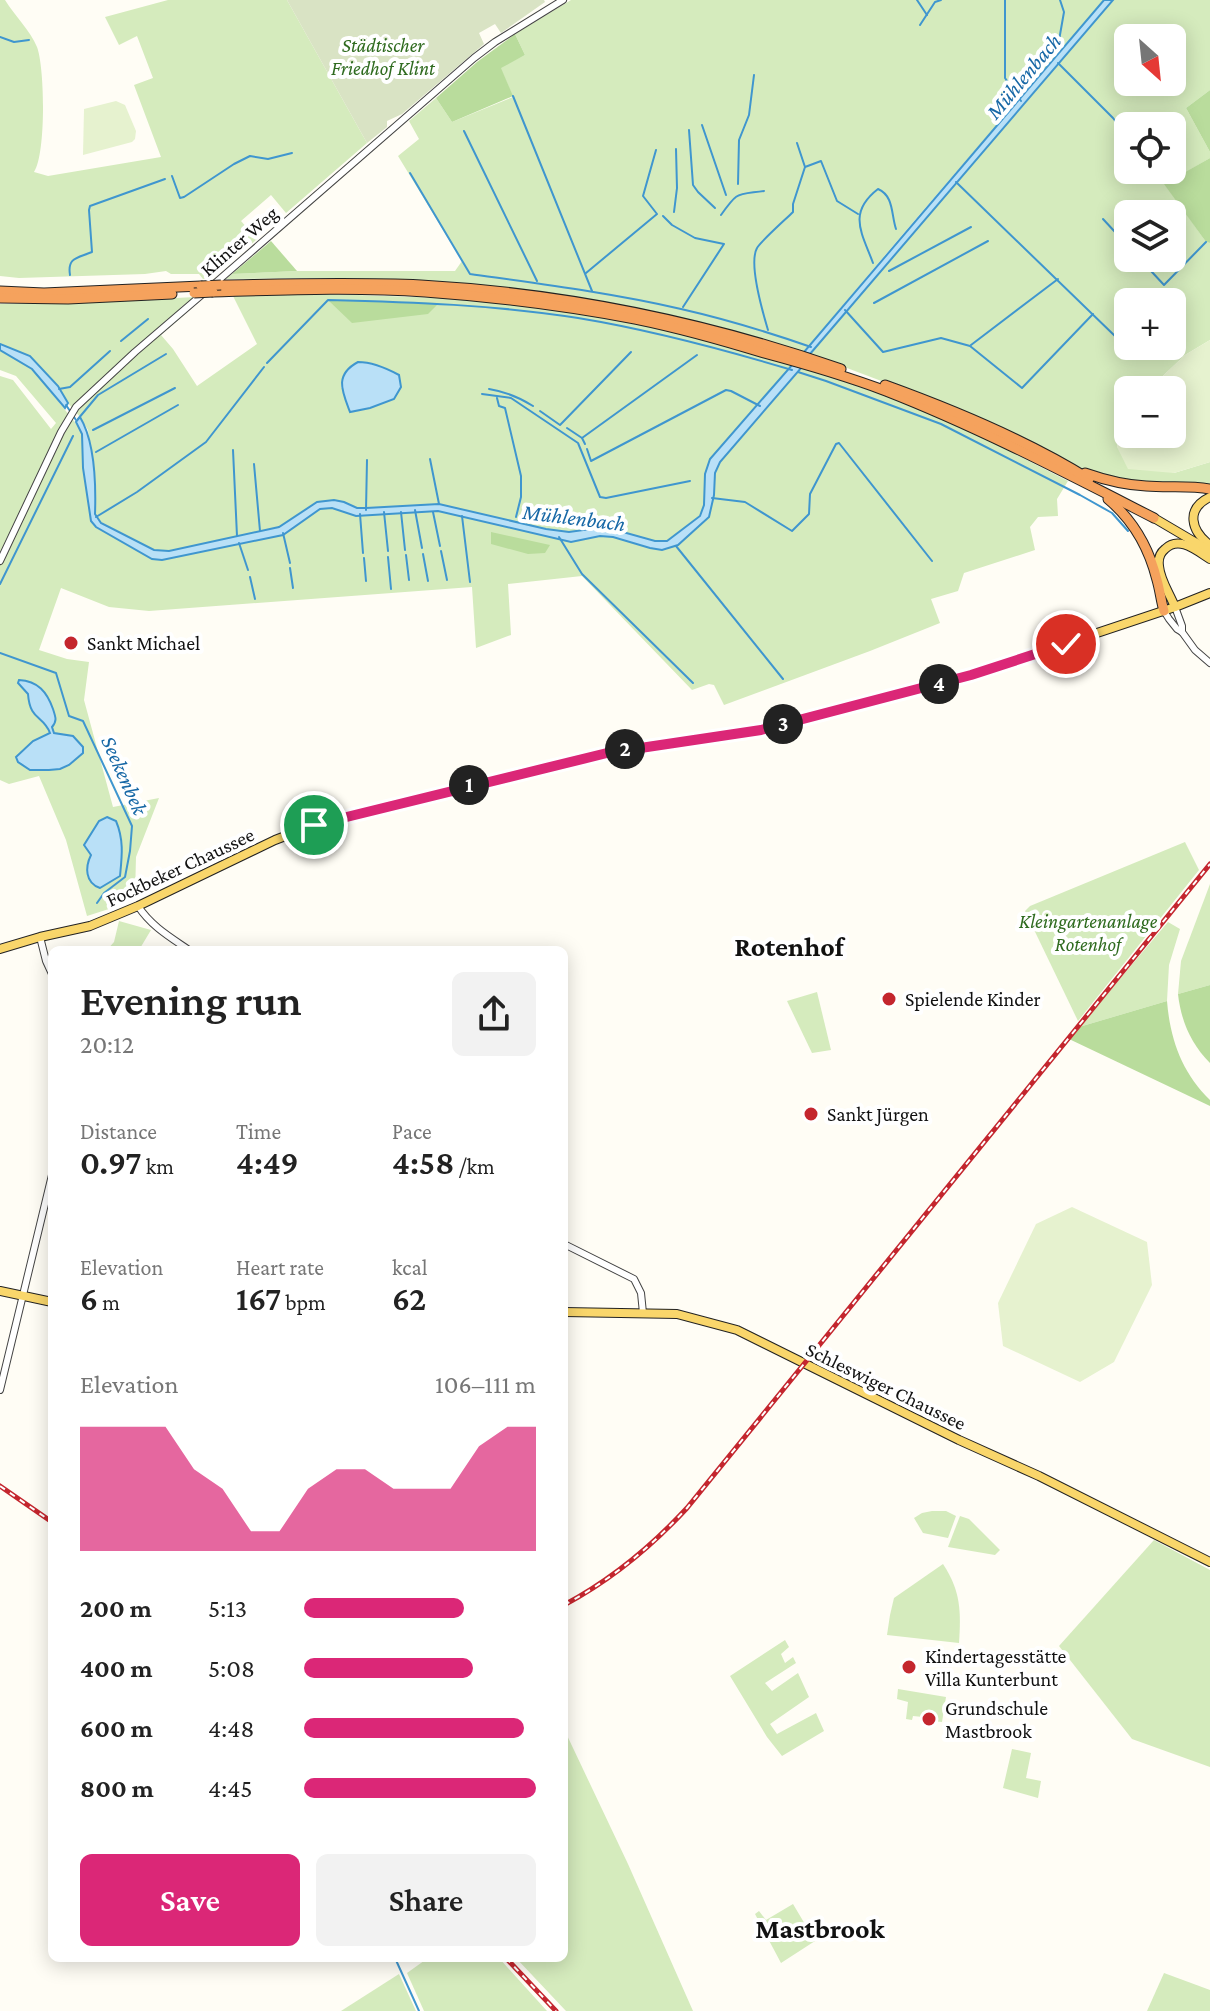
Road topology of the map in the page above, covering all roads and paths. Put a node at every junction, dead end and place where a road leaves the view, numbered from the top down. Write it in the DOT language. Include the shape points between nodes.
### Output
graph roads {
  1 [pos="563,0"];
  2 [pos="197,289"];
  3 [pos="0,291"];
  4 [pos="0,298"];
  5 [pos="1073,473"];
  6 [pos="1210,489"];
  7 [pos="1210,497"];
  8 [pos="1154,518"];
  9 [pos="1210,548"];
  10 [pos="1210,559"];
  11 [pos="0,561"];
  12 [pos="1210,593"];
  13 [pos="1175,607"];
  14 [pos="1164,611"];
  15 [pos="1182,632"];
  16 [pos="1210,663"];
  17 [pos="138,906"];
  18 [pos="40,937"];
  19 [pos="183,946"];
  20 [pos="0,949"];
  21 [pos="48,965"];
  22 [pos="48,1191"];
  23 [pos="568,1246"];
  24 [pos="0,1291"];
  25 [pos="22,1296"];
  26 [pos="48,1301"];
  27 [pos="568,1312"];
  28 [pos="643,1313"];
  29 [pos="0,1390"];
  30 [pos="1210,1562"];
  1 -- 11 [label="street, Klinter Weg" via="474,58 76,407"];
  2 -- 3 [label="highway"];
  2 -- 4 [label="highway" via="68,299"];
  2 -- 5 [label="highway, bridge" via="423,285 574,301 640,314 704,328 934,403"];
  5 -- 6 [label="highway" via="1150,487"];
  5 -- 8 [label="highway"];
  5 -- 14 [label="highway" via="1137,530 1157,577"];
  7 -- 9 [label="main road" via="1197,506 1193,520"];
  8 -- 9 [label="main road"];
  10 -- 13 [label="main road" via="1180,543 1162,551 1158,564"];
  12 -- 13 [label="main road, Fockbeker Chaussee"];
  13 -- 14 [label="main road, Fockbeker Chaussee"];
  13 -- 15 [label="street"];
  14 -- 15 [label="street"];
  14 -- 17 [label="main road, Fockbeker Chaussee" via="971,675 761,730 607,753 314,825"];
  15 -- 16 [label="street"];
  17 -- 18 [label="main road, Fockbeker Chaussee" via="90,926"];
  17 -- 19 [label="street"];
  18 -- 20 [label="main road, Fockbeker Chaussee"];
  18 -- 21 [label="street"];
  22 -- 25 [label="street"];
  23 -- 28 [label="street" via="634,1279"];
  24 -- 25 [label="main road"];
  25 -- 26 [label="main road"];
  25 -- 29 [label="street"];
  27 -- 28 [label="main road, Schleswiger Chaussee"];
  28 -- 30 [label="main road, Schleswiger Chaussee" via="677,1314 737,1330"];
}
